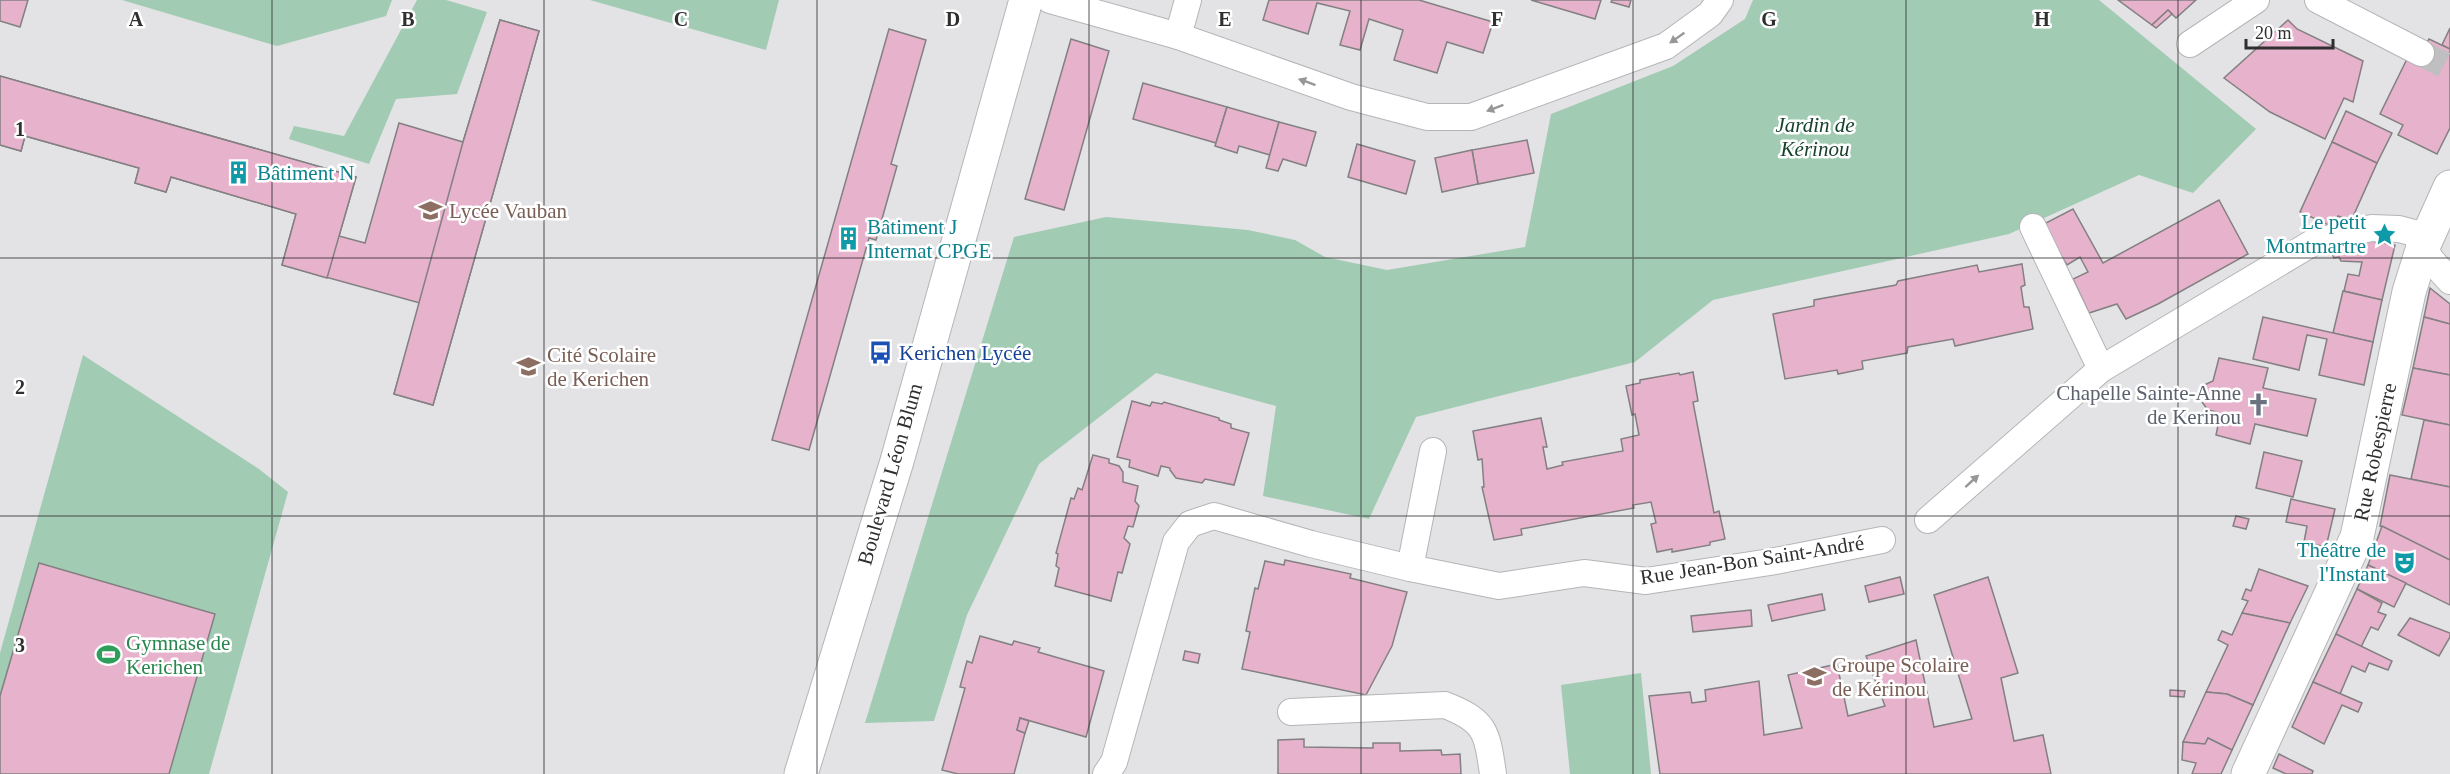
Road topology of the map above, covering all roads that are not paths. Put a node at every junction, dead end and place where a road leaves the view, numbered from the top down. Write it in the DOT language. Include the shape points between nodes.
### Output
graph roads {
  1 [pos="1026,0"];
  2 [pos="1050,0"];
  3 [pos="1188,0"];
  4 [pos="1720,0"];
  5 [pos="2256,0"];
  6 [pos="2318,0"];
  7 [pos="1178,36"];
  8 [pos="2190,44"];
  9 [pos="2421,54"];
  10 [pos="2450,187"];
  11 [pos="2033,227"];
  12 [pos="2423,247"];
  13 [pos="2450,281"];
  14 [pos="2101,369"];
  15 [pos="1433,451"];
  16 [pos="1928,519"];
  17 [pos="1882,540"];
  18 [pos="1410,568"];
  19 [pos="1291,711"];
  20 [pos="808,772"];
  21 [pos="1106,774"];
  22 [pos="1493,774"];
  23 [pos="2248,774"];
  1 -- 20 [label="main road, Boulevard Léon Blum"];
  2 -- 7 [label="street"];
  3 -- 7 [label="street"];
  4 -- 7 [label="street, one-way" via="1710,14 1666,46 1471,117 1427,117 1351,98"];
  5 -- 8 [label="street"];
  6 -- 9 [label="street"];
  10 -- 12 [label="main road, Rue Robespierre"];
  11 -- 14 [label="street"];
  12 -- 13 [label="street"];
  12 -- 14 [label="street" via="2414,233 2399,229 2371,228 2314,242"];
  12 -- 23 [label="main road, Rue Robespierre" via="2409,292 2357,537"];
  16 -- 14 [label="street, one-way"];
  15 -- 18 [label="street"];
  17 -- 18 [label="street, Rue Jean-Bon Saint-André" via="1646,581 1584,573 1499,586"];
  18 -- 21 [label="street, Rue Jean-Bon Saint-André" via="1214,516 1190,524 1176,542 1114,762"];
  19 -- 22 [label="street" via="1445,705 1468,714 1488,737"];
}
